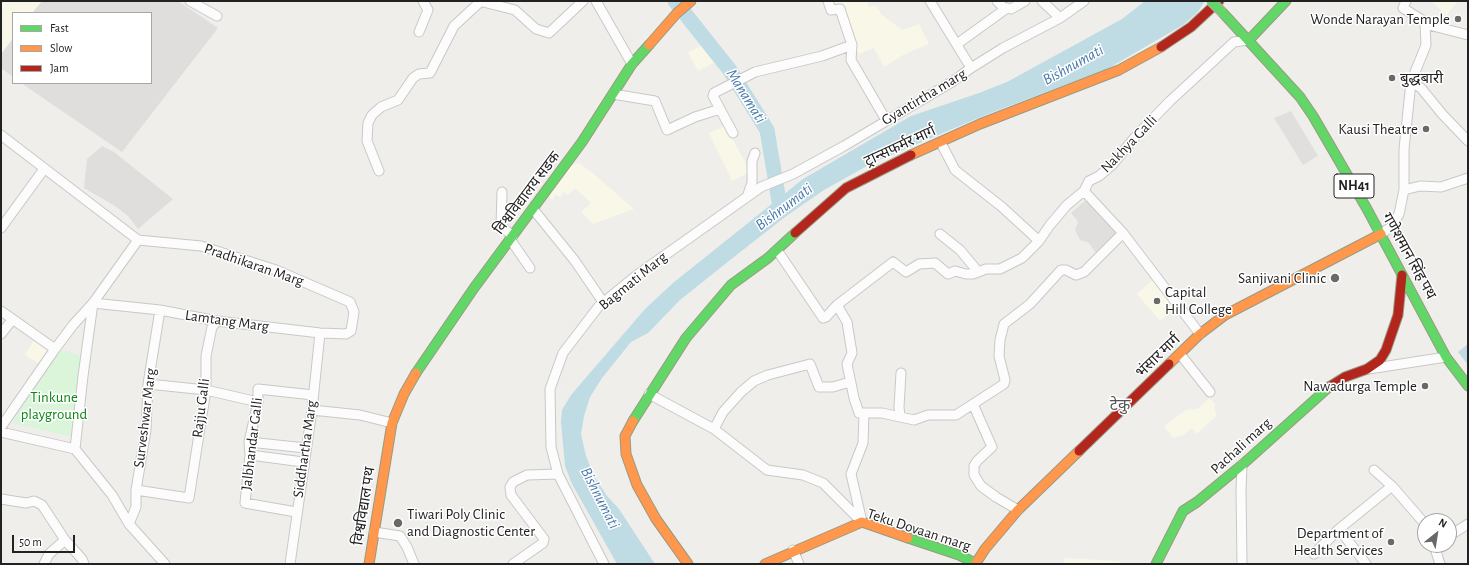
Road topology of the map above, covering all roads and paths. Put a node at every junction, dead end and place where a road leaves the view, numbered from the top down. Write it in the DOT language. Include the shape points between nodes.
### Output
graph roads {
  1 [pos="190,1"];
  2 [pos="423,1"];
  3 [pos="583,1"];
  4 [pos="596,1"];
  5 [pos="691,1"];
  6 [pos="828,1"];
  7 [pos="930,1"];
  8 [pos="997,1"];
  9 [pos="1025,1"];
  10 [pos="1042,1"];
  11 [pos="1211,1"];
  12 [pos="1219,1"];
  13 [pos="1286,1"];
  14 [pos="1395,1"];
  15 [pos="480,2"];
  16 [pos="1079,2"];
  17 [pos="1404,5"];
  18 [pos="1007,8"];
  19 [pos="217,16"];
  20 [pos="1060,18"];
  21 [pos="1425,24"];
  22 [pos="419,32"];
  23 [pos="1468,35"];
  24 [pos="1249,40"];
  25 [pos="957,44"];
  26 [pos="852,45"];
  27 [pos="632,64"];
  28 [pos="971,68"];
  29 [pos="1411,82"];
  30 [pos="613,94"];
  31 [pos="720,109"];
  32 [pos="886,120"];
  33 [pos="733,133"];
  34 [pos="1,135"];
  35 [pos="1468,141"];
  36 [pos="941,142"];
  37 [pos="755,154"];
  38 [pos="44,169"];
  39 [pos="380,171"];
  40 [pos="1468,178"];
  41 [pos="761,187"];
  42 [pos="1404,190"];
  43 [pos="1084,191"];
  44 [pos="502,192"];
  45 [pos="746,197"];
  46 [pos="533,208"];
  47 [pos="1,228"];
  48 [pos="1123,233"];
  49 [pos="940,234"];
  50 [pos="1381,234"];
  51 [pos="512,237"];
  52 [pos="138,240"];
  53 [pos="1039,241"];
  54 [pos="777,250"];
  55 [pos="530,268"];
  56 [pos="973,274"];
  57 [pos="1402,274"];
  58 [pos="603,302"];
  59 [pos="93,303"];
  60 [pos="838,305"];
  61 [pos="160,310"];
  62 [pos="1,311"];
  63 [pos="12,320"];
  64 [pos="217,320"];
  65 [pos="351,322"];
  66 [pos="320,333"];
  67 [pos="1,334"];
  68 [pos="1200,334"];
  69 [pos="55,349"];
  70 [pos="1180,354"];
  71 [pos="1446,357"];
  72 [pos="1367,369"];
  73 [pos="1468,371"];
  74 [pos="901,373"];
  75 [pos="1460,377"];
  76 [pos="850,382"];
  77 [pos="148,384"];
  78 [pos="1468,386"];
  79 [pos="206,390"];
  80 [pos="1210,392"];
  81 [pos="649,394"];
  82 [pos="313,396"];
  83 [pos="258,402"];
  84 [pos="973,404"];
  85 [pos="312,410"];
  86 [pos="864,414"];
  87 [pos="900,416"];
  88 [pos="392,423"];
  89 [pos="1,427"];
  90 [pos="714,429"];
  91 [pos="1,432"];
  92 [pos="249,442"];
  93 [pos="306,448"];
  94 [pos="76,449"];
  95 [pos="250,455"];
  96 [pos="303,462"];
  97 [pos="1242,465"];
  98 [pos="1374,470"];
  99 [pos="558,474"];
  100 [pos="1392,486"];
  101 [pos="136,490"];
  102 [pos="1,499"];
  103 [pos="14,502"];
  104 [pos="1,507"];
  105 [pos="1018,510"];
  106 [pos="296,512"];
  107 [pos="1417,515"];
  108 [pos="862,522"];
  109 [pos="129,524"];
  110 [pos="1468,524"];
  111 [pos="1339,529"];
  112 [pos="1457,531"];
  113 [pos="374,532"];
  114 [pos="65,540"];
  115 [pos="793,550"];
  116 [pos="1437,553"];
  117 [pos="1314,554"];
  118 [pos="44,564"];
  119 [pos="84,564"];
  120 [pos="165,564"];
  121 [pos="290,564"];
  122 [pos="369,564"];
  123 [pos="414,564"];
  124 [pos="513,564"];
  125 [pos="604,564"];
  126 [pos="688,564"];
  127 [pos="764,564"];
  128 [pos="799,564"];
  129 [pos="976,564"];
  130 [pos="1156,564"];
  131 [pos="1242,564"];
  132 [pos="1366,564"];
  133 [pos="1440,564"];
  1 -- 19 [label="street"];
  2 -- 22 [label="street" via="428,10"];
  3 -- 15 [label="street" via="549,33 536,29 516,10"];
  4 -- 27 [label="street"];
  5 -- 27 [label="main road, विश्वविद्यालय सडक" via="677,13"];
  6 -- 26 [label="street" via="831,10 840,9"];
  7 -- 25 [label="street"];
  8 -- 18 [label="street"];
  9 -- 18 [label="street" via="1011,9"];
  10 -- 20 [label="street"];
  11 -- 24 [label="main road, गणेशमान सिंह पथ / NH41, bridge"];
  12 -- 36 [label="main road, ट्रान्सफर्मर मार्ग" via="1191,27 1120,70 980,124"];
  13 -- 24 [label="main road"];
  14 -- 17 [label="street"];
  15 -- 39 [label="street" via="454,26 430,73 419,74 413,78 398,100 381,107 372,115 368,123 367,141"];
  16 -- 20 [label="street, Gyantirtha marg"];
  17 -- 21 [label="street"];
  18 -- 25 [label="street"];
  20 -- 28 [label="street, Gyantirtha marg"];
  21 -- 23 [label="street"];
  21 -- 29 [label="street" via="1426,45"];
  24 -- 43 [label="street, Nakhya Galli" via="1234,42 1170,101 1113,164 1089,181"];
  24 -- 50 [label="main road, गणेशमान सिंह पथ / NH41" via="1300,97"];
  25 -- 28 [label="street"];
  26 -- 31 [label="street" via="822,56 755,72 733,82 713,94"];
  26 -- 32 [label="street" via="851,60"];
  27 -- 30 [label="main road, विश्वविद्यालय सडक"];
  28 -- 32 [label="street, Gyantirtha marg" via="952,82"];
  29 -- 35 [label="street" via="1421,88"];
  29 -- 42 [label="street" via="1404,149"];
  30 -- 31 [label="street" via="655,102 668,130"];
  30 -- 46 [label="main road, विश्वविद्यालय सडक" via="582,142"];
  31 -- 33 [label="street"];
  32 -- 41 [label="street, Gyantirtha marg" via="793,174"];
  34 -- 38 [label="street"];
  36 -- 53 [label="street" via="955,170 1002,207"];
  36 -- 54 [label="main road, ट्रान्सफर्मर मार्ग" via="846,188"];
  37 -- 45 [label="street" via="752,161 752,183"];
  38 -- 47 [label="street"];
  38 -- 52 [label="street"];
  40 -- 42 [label="street" via="1441,187 1420,186"];
  41 -- 45 [label="street, Bagmati Marg"];
  42 -- 50 [label="street" via="1399,214 1391,227"];
  43 -- 48 [label="street"];
  43 -- 53 [label="street, Nakhya Galli" via="1067,205"];
  44 -- 51 [label="street" via="502,226"];
  45 -- 58 [label="street, Bagmati Marg"];
  46 -- 51 [label="main road, विश्वविद्यालय सडक"];
  46 -- 58 [label="street" via="575,261"];
  48 -- 68 [label="street"];
  48 -- 84 [label="street" via="1084,272 1076,275 1061,270 1030,304 1004,324 999,356 1004,384"];
  49 -- 56 [label="street" via="960,250 975,268"];
  50 -- 57 [label="main road, गणेशमान सिंह पथ / NH41"];
  50 -- 68 [label="main road, भंसार मार्ग" via="1225,315"];
  51 -- 55 [label="street"];
  51 -- 88 [label="main road, विश्वविद्यालय सडक" via="421,365 404,394"];
  52 -- 59 [label="street"];
  52 -- 65 [label="street, Pradhikaran Marg" via="201,246 276,270 350,302 354,312"];
  53 -- 56 [label="street, Nakhya Galli" via="1022,258 1000,269 986,269"];
  54 -- 60 [label="street" via="823,318"];
  54 -- 81 [label="main road, ट्रान्सफर्मर मार्ग" via="731,285 686,338"];
  56 -- 60 [label="street" via="954,271 948,274 935,263 919,264 906,272 893,262"];
  57 -- 71 [label="main road, गणेशमान सिंह पथ / NH41"];
  57 -- 72 [label="main road, Pachali marg" via="1398,315 1386,350 1380,360"];
  58 -- 99 [label="street, Bagmati Marg" via="563,352 550,389 551,447"];
  59 -- 61 [label="street, Lamtang Marg"];
  59 -- 69 [label="street"];
  59 -- 94 [label="street"];
  60 -- 76 [label="street" via="847,322 852,353 847,364"];
  61 -- 64 [label="street, Lamtang Marg"];
  61 -- 77 [label="street, Surveshwar Marg"];
  62 -- 63 [label="street"];
  63 -- 67 [label="street"];
  63 -- 69 [label="street"];
  64 -- 66 [label="street, Lamtang Marg"];
  64 -- 79 [label="street, Rajju Galli" via="212,327 206,356"];
  65 -- 66 [label="street, Lamtang Marg" via="351,331 346,334"];
  66 -- 82 [label="street, Siddhartha Marg"];
  68 -- 70 [label="main road, भंसार मार्ग"];
  69 -- 89 [label="street"];
  70 -- 80 [label="street"];
  70 -- 105 [label="main road, भंसार मार्ग"];
  71 -- 72 [label="street"];
  71 -- 75 [label="main road, गणेशमान सिंह पथ / NH41"];
  72 -- 97 [label="main road, Pachali marg" via="1345,377 1325,390"];
  73 -- 75 [label="street"];
  74 -- 87 [label="street"];
  75 -- 78 [label="main road, NH41"];
  76 -- 86 [label="street" via="859,413"];
  76 -- 90 [label="street" via="833,387 819,387 810,364 768,375 754,381 741,392 723,412"];
  77 -- 79 [label="street"];
  77 -- 101 [label="street, Surveshwar Marg" via="146,430"];
  79 -- 83 [label="street"];
  79 -- 101 [label="street, Rajju Galli" via="189,498"];
  81 -- 90 [label="street"];
  81 -- 126 [label="main road, ट्रान्सफर्मर मार्ग" via="625,436 626,454 637,485 656,519"];
  82 -- 83 [label="street, Jalbhandar Galli" via="258,389"];
  82 -- 85 [label="street, Siddhartha Marg"];
  83 -- 92 [label="street, Jalbhandar Galli"];
  84 -- 87 [label="street" via="956,415 928,415 914,420"];
  84 -- 105 [label="street" via="992,447 977,461 974,475 981,486"];
  85 -- 88 [label="street" via="360,415"];
  85 -- 93 [label="street, Siddhartha Marg"];
  86 -- 87 [label="street"];
  86 -- 108 [label="street" via="863,444 851,474"];
  88 -- 113 [label="main road, विश्वविद्याल पथ"];
  90 -- 108 [label="street" via="767,470 803,475 823,483"];
  91 -- 94 [label="street"];
  92 -- 93 [label="street"];
  92 -- 95 [label="street, Jalbhandar Galli"];
  93 -- 96 [label="street, Siddhartha Marg"];
  94 -- 109 [label="street" via="112,495"];
  95 -- 96 [label="street"];
  95 -- 106 [label="street, Jalbhandar Galli" via="245,503"];
  96 -- 106 [label="street, Siddhartha Marg"];
  97 -- 130 [label="main road, Pachali marg" via="1198,502 1183,511"];
  97 -- 131 [label="street"];
  98 -- 100 [label="street"];
  99 -- 124 [label="street" via="527,476 513,482 510,487 510,494 544,539"];
  99 -- 125 [label="street, Bagmati Marg"];
  100 -- 107 [label="street"];
  100 -- 111 [label="street"];
  101 -- 109 [label="street, Surveshwar Marg" via="136,506"];
  102 -- 103 [label="street"];
  103 -- 104 [label="street"];
  103 -- 114 [label="street" via="34,501 42,505"];
  105 -- 129 [label="main road, भंसार मार्ग" via="985,549"];
  106 -- 121 [label="street, Siddhartha Marg"];
  108 -- 115 [label="main road, Teku Dovaan marg"];
  108 -- 129 [label="main road, Teku Dovaan marg" via="959,555"];
  109 -- 120 [label="street"];
  110 -- 112 [label="street"];
  111 -- 117 [label="street"];
  111 -- 132 [label="street"];
  113 -- 122 [label="main road, विश्वविद्याल पथ"];
  113 -- 123 [label="street" via="400,536"];
  114 -- 118 [label="street" via="49,554"];
  114 -- 119 [label="street"];
  115 -- 127 [label="main road, Teku Dovaan marg"];
  115 -- 128 [label="street"];
  116 -- 133 [label="street"];
}
